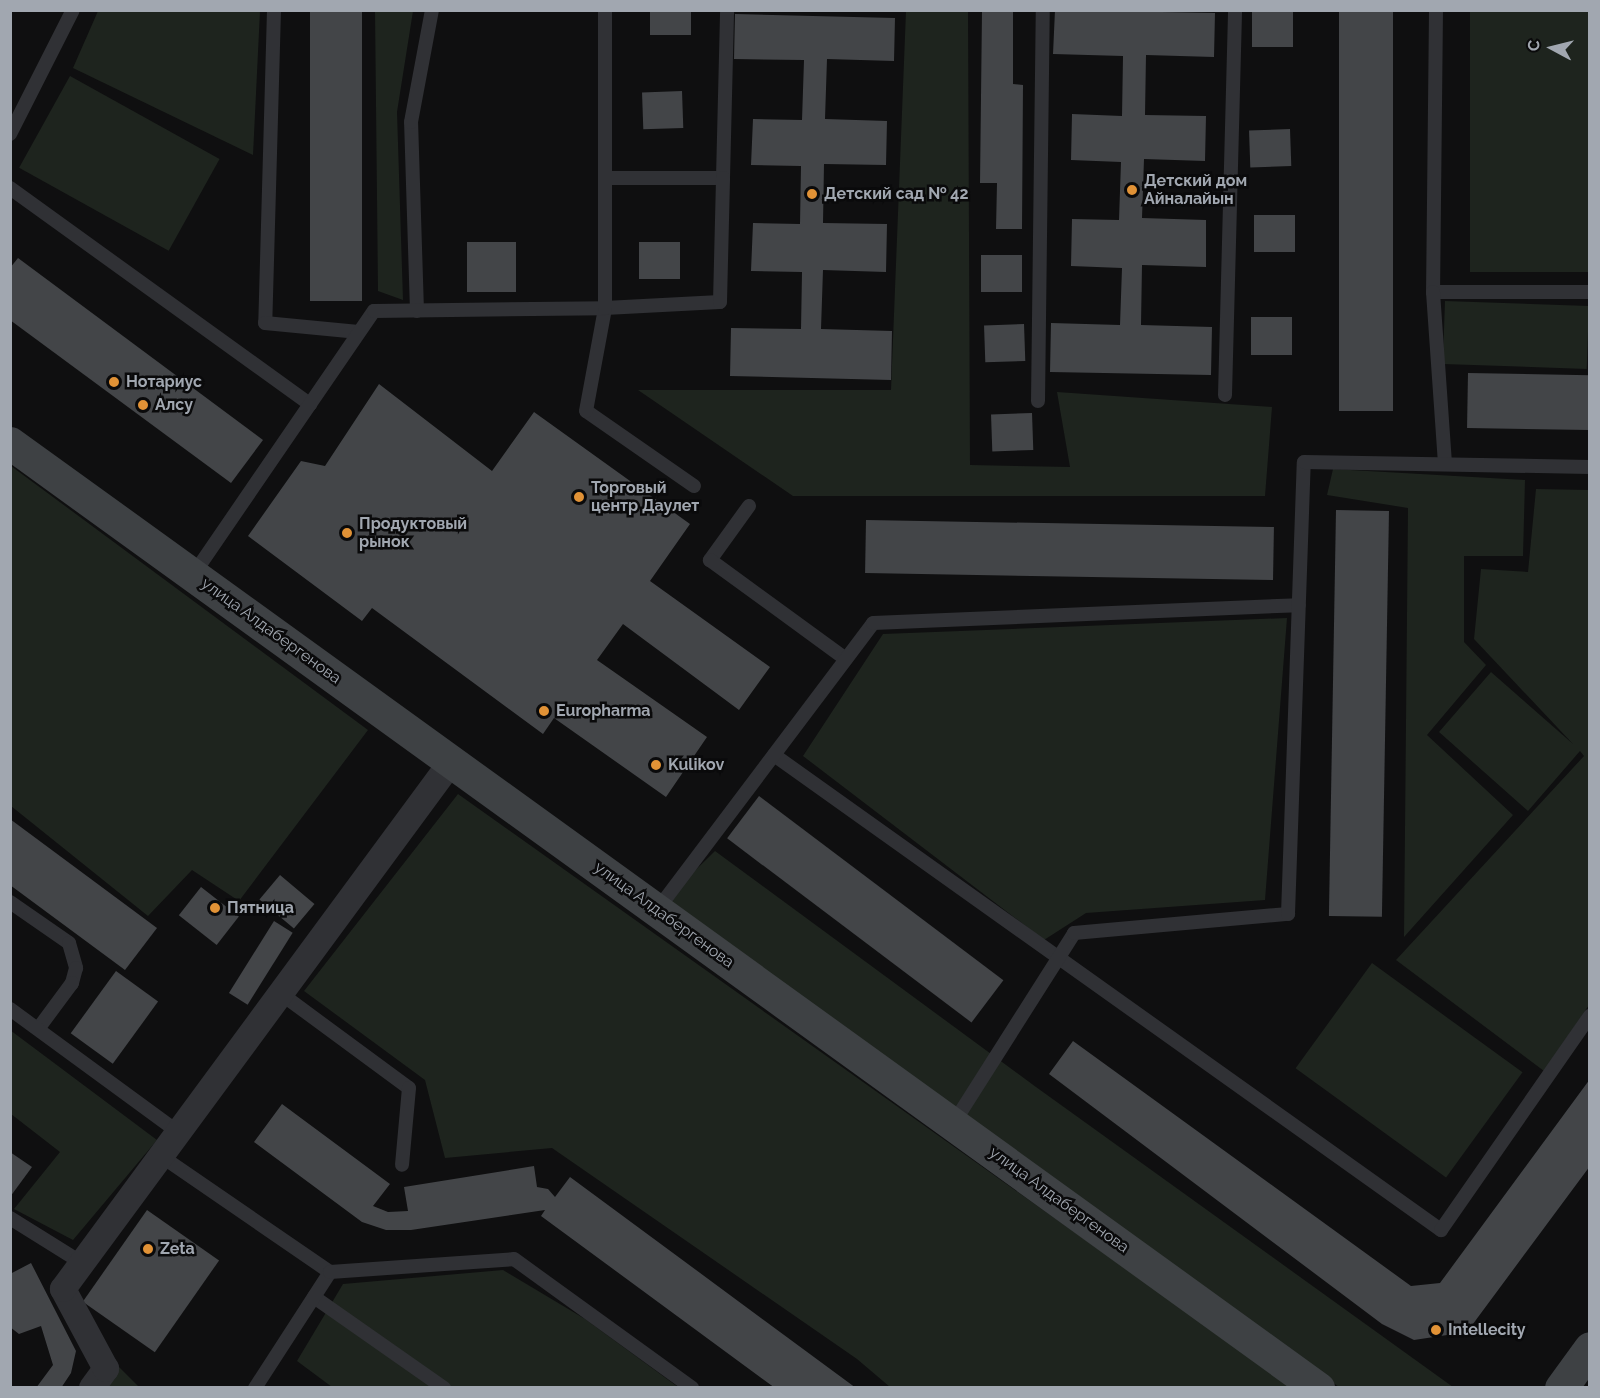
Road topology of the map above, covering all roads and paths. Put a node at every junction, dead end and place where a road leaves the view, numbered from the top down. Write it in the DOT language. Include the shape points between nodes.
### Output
graph roads {
  1 [pos="73,10"];
  2 [pos="274,10"];
  3 [pos="432,10"];
  4 [pos="605,10"];
  5 [pos="727,10"];
  6 [pos="1043,10"];
  7 [pos="1234,10"];
  8 [pos="1436,10"];
  9 [pos="10,134"];
  10 [pos="605,178"];
  11 [pos="723,178"];
  12 [pos="10,188"];
  13 [pos="1433,292"];
  14 [pos="1590,292"];
  15 [pos="604,308"];
  16 [pos="417,310"];
  17 [pos="359,332"];
  18 [pos="1225,395"];
  19 [pos="1038,401"];
  20 [pos="310,404"];
  21 [pos="10,443"];
  22 [pos="1445,464"];
  23 [pos="1590,467"];
  24 [pos="694,486"];
  25 [pos="749,506"];
  26 [pos="193,575"];
  27 [pos="1299,605"];
  28 [pos="846,659"];
  29 [pos="774,755"];
  30 [pos="452,761"];
  31 [pos="10,902"];
  32 [pos="657,910"];
  33 [pos="1058,959"];
  34 [pos="280,993"];
  35 [pos="10,1009"];
  36 [pos="1590,1016"];
  37 [pos="38,1029"];
  38 [pos="953,1124"];
  39 [pos="178,1132"];
  40 [pos="161,1156"];
  41 [pos="402,1165"];
  42 [pos="10,1218"];
  43 [pos="82,1263"];
  44 [pos="330,1272"];
  45 [pos="314,1297"];
  46 [pos="92,1388"];
  47 [pos="255,1388"];
  48 [pos="444,1388"];
  49 [pos="692,1388"];
  50 [pos="1318,1388"];
  1 -- 9 [label="lane"];
  2 -- 17 [label="lane" via="265,323"];
  3 -- 16 [label="lane" via="411,122"];
  4 -- 10 [label="lane"];
  5 -- 11 [label="lane"];
  6 -- 19 [label="lane"];
  7 -- 18 [label="lane"];
  8 -- 13 [label="lane"];
  10 -- 11 [label="lane"];
  10 -- 15 [label="lane"];
  11 -- 15 [label="lane" via="720,302"];
  12 -- 20 [label="lane"];
  13 -- 14 [label="lane"];
  13 -- 22 [label="lane"];
  15 -- 16 [label="lane"];
  15 -- 24 [label="lane" via="586,411"];
  16 -- 17 [label="lane" via="374,311"];
  17 -- 20 [label="lane"];
  20 -- 26 [label="lane"];
  21 -- 26 [label="street, улица Алдабергенова"];
  22 -- 23 [label="lane"];
  22 -- 27 [label="lane" via="1304,462"];
  25 -- 28 [label="lane" via="710,560"];
  26 -- 30 [label="street, улица Алдабергенова"];
  27 -- 28 [label="lane" via="873,623"];
  27 -- 33 [label="lane" via="1288,914 1074,933"];
  28 -- 29 [label="lane"];
  29 -- 32 [label="lane"];
  29 -- 33 [label="lane"];
  30 -- 32 [label="street, улица Алдабергенова"];
  30 -- 34 [label="street"];
  31 -- 37 [label="lane" via="69,943 75,968 72,983"];
  32 -- 38 [label="street, улица Алдабергенова"];
  33 -- 36 [label="lane" via="1441,1230"];
  33 -- 38 [label="lane"];
  34 -- 39 [label="street"];
  34 -- 41 [label="lane" via="409,1088"];
  35 -- 37 [label="lane"];
  37 -- 39 [label="lane"];
  38 -- 50 [label="street, улица Алдабергенова"];
  39 -- 40 [label="street"];
  40 -- 43 [label="street"];
  40 -- 44 [label="lane"];
  42 -- 43 [label="lane"];
  43 -- 46 [label="street" via="63,1289 106,1369"];
  44 -- 45 [label="lane"];
  44 -- 49 [label="lane" via="514,1259"];
  45 -- 47 [label="lane"];
  45 -- 48 [label="lane"];
}
